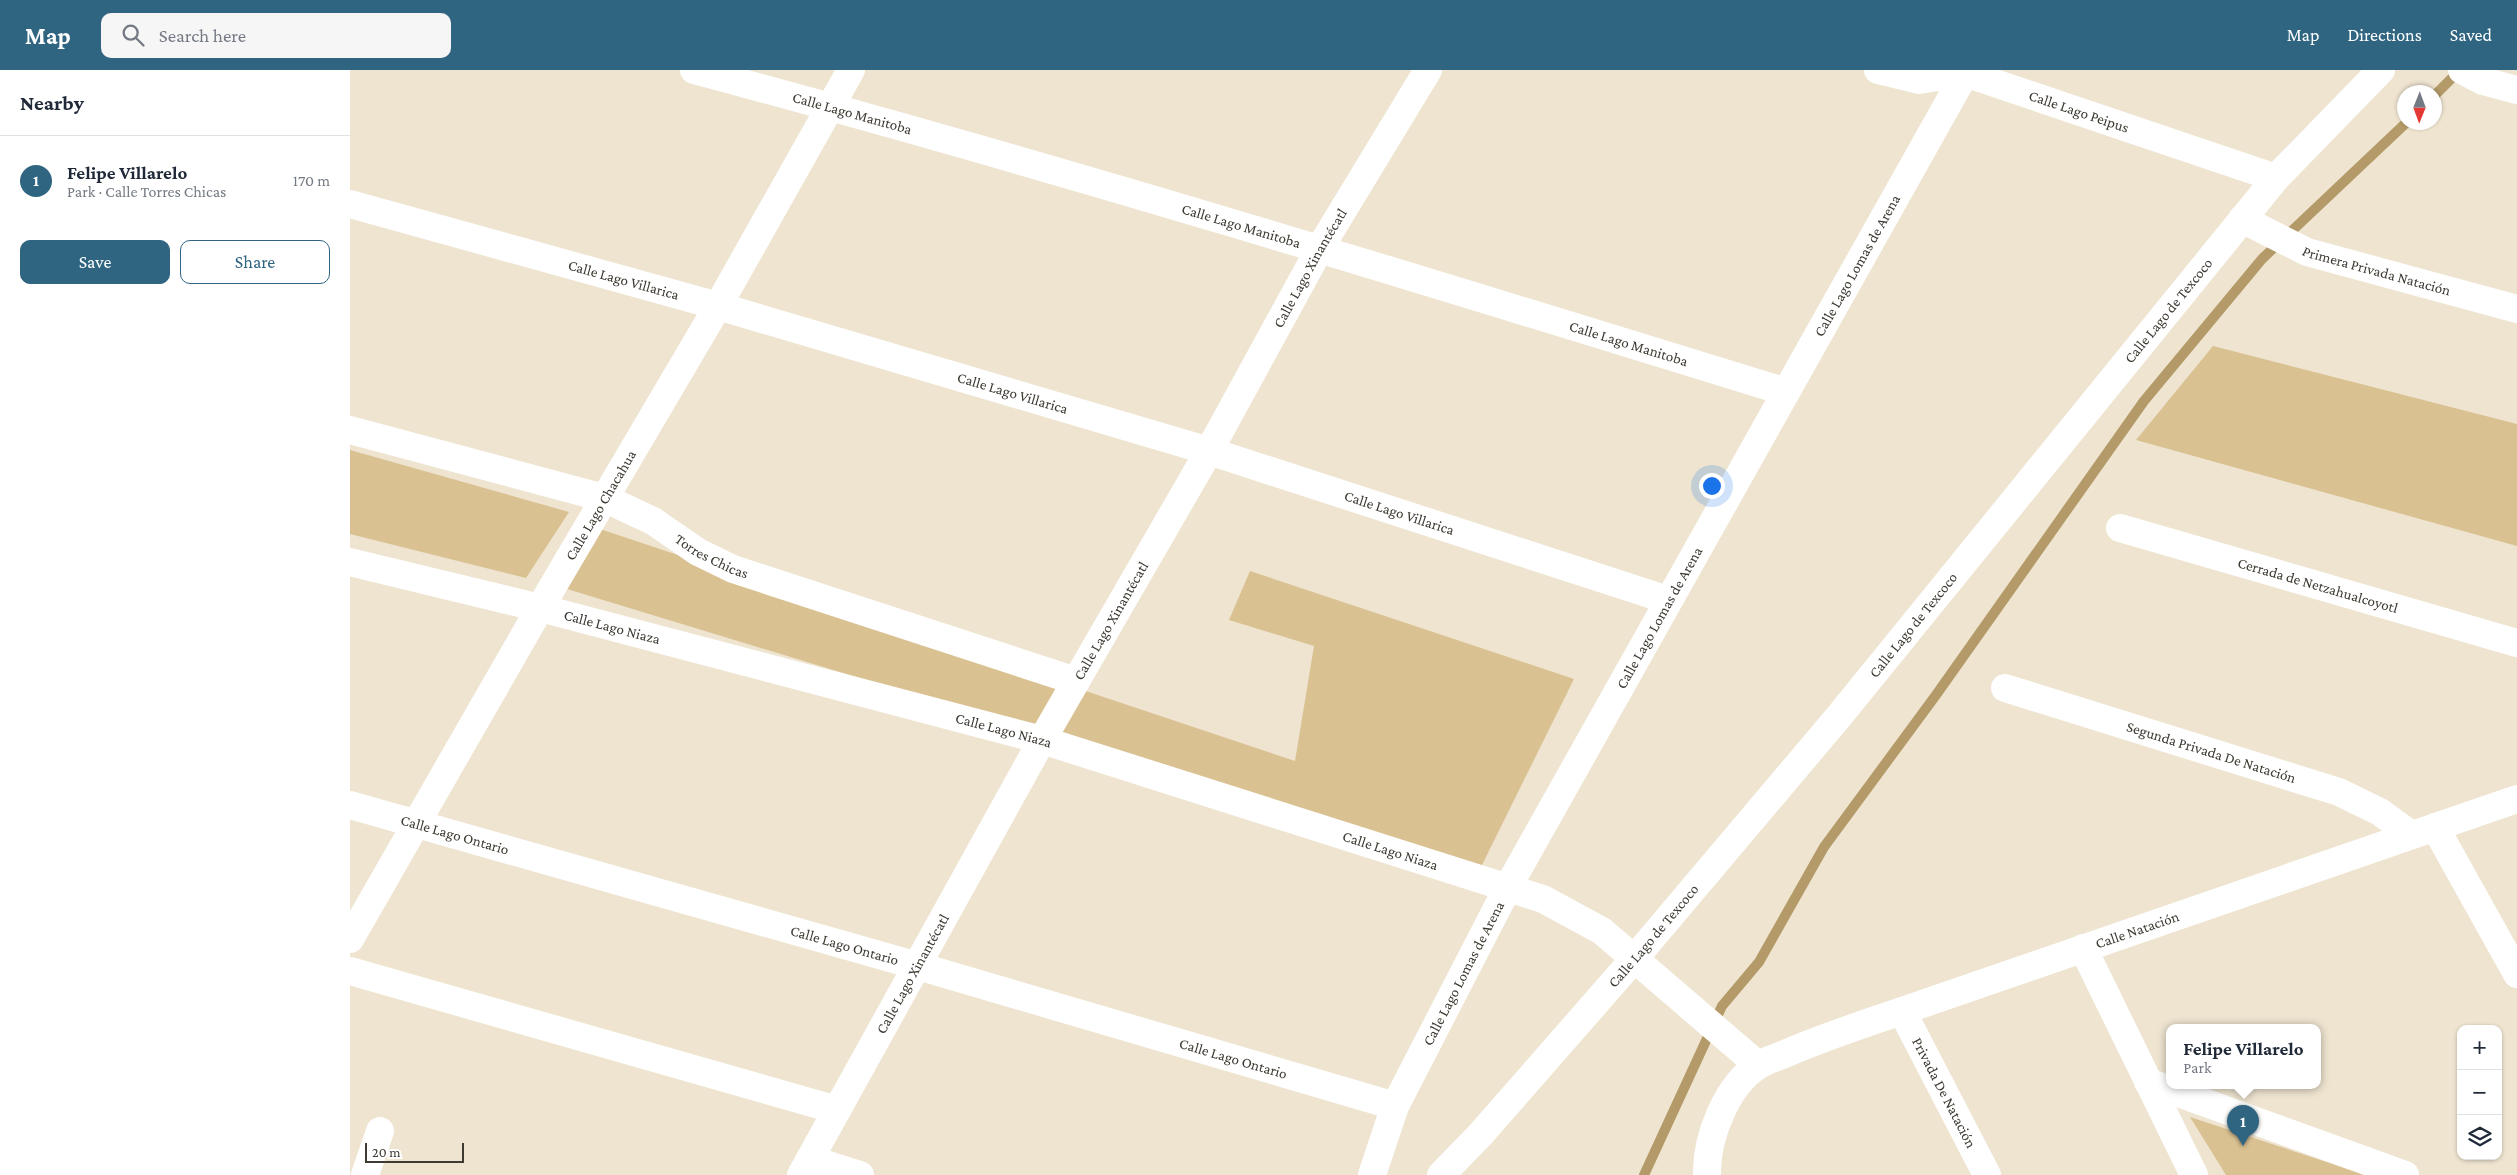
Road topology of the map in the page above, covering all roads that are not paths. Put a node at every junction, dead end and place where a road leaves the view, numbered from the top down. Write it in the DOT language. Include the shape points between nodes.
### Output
graph roads {
  1 [pos="694,70"];
  2 [pos="851,70"];
  3 [pos="1428,70"];
  4 [pos="1878,70"];
  5 [pos="2381,70"];
  6 [pos="1966,72"];
  7 [pos="2469,74"];
  8 [pos="2517,90"];
  9 [pos="831,107"];
  10 [pos="2276,178"];
  11 [pos="350,204"];
  12 [pos="2253,225"];
  13 [pos="1320,248"];
  14 [pos="718,306"];
  15 [pos="2517,309"];
  16 [pos="1786,392"];
  17 [pos="350,430"];
  18 [pos="1209,451"];
  19 [pos="604,498"];
  20 [pos="2120,528"];
  21 [pos="350,562"];
  22 [pos="1668,600"];
  23 [pos="540,608"];
  24 [pos="2517,643"];
  25 [pos="1076,681"];
  26 [pos="2005,688"];
  27 [pos="1042,740"];
  28 [pos="2517,800"];
  29 [pos="350,805"];
  30 [pos="416,825"];
  31 [pos="2423,830"];
  32 [pos="1508,887"];
  33 [pos="350,939"];
  34 [pos="2083,948"];
  35 [pos="1634,959"];
  36 [pos="918,966"];
  37 [pos="350,971"];
  38 [pos="2517,974"];
  39 [pos="1902,1011"];
  40 [pos="1758,1065"];
  41 [pos="2148,1082"];
  42 [pos="2166,1089"];
  43 [pos="2167,1089"];
  44 [pos="1395,1106"];
  45 [pos="837,1110"];
  46 [pos="380,1132"];
  47 [pos="806,1167"];
  48 [pos="366,1175"];
  49 [pos="860,1175"];
  50 [pos="1372,1175"];
  51 [pos="1441,1175"];
  52 [pos="1707,1175"];
  53 [pos="1987,1175"];
  54 [pos="2194,1175"];
  55 [pos="2405,1175"];
  1 -- 9 [label="street, Calle Lago Manitoba"];
  2 -- 9 [label="street, Calle Lago Chacahua"];
  3 -- 13 [label="street, Calle Lago Xinantécatl"];
  4 -- 6 [label="street, Calle Lago Peipus" via="1919,80"];
  5 -- 10 [label="street, Calle Lago de Texcoco"];
  6 -- 10 [label="street, Calle Lago Peipus"];
  6 -- 16 [label="street, Calle Lago Lomas de Arena"];
  7 -- 8 [label="street"];
  9 -- 13 [label="street, Calle Lago Manitoba"];
  9 -- 14 [label="street, Calle Lago Chacahua"];
  10 -- 12 [label="street, Calle Lago de Texcoco"];
  11 -- 14 [label="street, Calle Lago Villarica"];
  12 -- 15 [label="street, Primera Privada Natación" via="2307,252"];
  12 -- 35 [label="street, Calle Lago de Texcoco"];
  13 -- 16 [label="street, Calle Lago Manitoba"];
  13 -- 18 [label="street, Calle Lago Xinantécatl"];
  14 -- 18 [label="street, Calle Lago Villarica"];
  14 -- 19 [label="street, Calle Lago Chacahua"];
  16 -- 22 [label="street, Calle Lago Lomas de Arena"];
  17 -- 19 [label="street, Torres Chicas"];
  18 -- 22 [label="street, Calle Lago Villarica"];
  18 -- 25 [label="street, Calle Lago Xinantécatl"];
  19 -- 23 [label="street, Calle Lago Chacahua"];
  19 -- 25 [label="street, Torres Chicas" via="653,521 698,552 733,569"];
  20 -- 24 [label="street, Cerrada de Netzahualcoyotl"];
  21 -- 23 [label="street, Calle Lago Niaza"];
  22 -- 32 [label="street, Calle Lago Lomas de Arena"];
  23 -- 27 [label="street, Calle Lago Niaza"];
  23 -- 30 [label="street, Calle Lago Chacahua"];
  25 -- 27 [label="street, Calle Lago Xinantécatl"];
  26 -- 31 [label="street, Segunda Privada De Natación" via="2339,792"];
  27 -- 32 [label="street, Calle Lago Niaza"];
  27 -- 36 [label="street, Calle Lago Xinantécatl"];
  28 -- 31 [label="street, Calle Natación"];
  29 -- 30 [label="street, Calle Lago Ontario"];
  30 -- 33 [label="street, Calle Lago Chacahua"];
  30 -- 36 [label="street, Calle Lago Ontario"];
  31 -- 34 [label="street, Calle Natación"];
  31 -- 38 [label="street"];
  32 -- 35 [label="street, Calle Lago Niaza" via="1573,914 1602,931"];
  32 -- 44 [label="street, Calle Lago Lomas de Arena"];
  34 -- 39 [label="street, Calle Natación"];
  34 -- 41 [label="street"];
  35 -- 40 [label="street, Calle Lago Niaza"];
  35 -- 51 [label="street, Calle Lago de Texcoco"];
  36 -- 44 [label="street, Calle Lago Ontario"];
  36 -- 45 [label="street, Calle Lago Xinantécatl"];
  37 -- 45 [label="street"];
  39 -- 40 [label="street, Calle Natación"];
  39 -- 53 [label="street, Privada De Natación"];
  40 -- 52 [label="street" via="1729,1098 1712,1130"];
  41 -- 42 [label="street"];
  41 -- 54 [label="street"];
  43 -- 55 [label="street"];
  44 -- 50 [label="street, Calle Lago Lomas de Arena"];
  45 -- 47 [label="street, Calle Lago Xinantécatl"];
  46 -- 48 [label="street"];
  47 -- 49 [label="street"];
}
